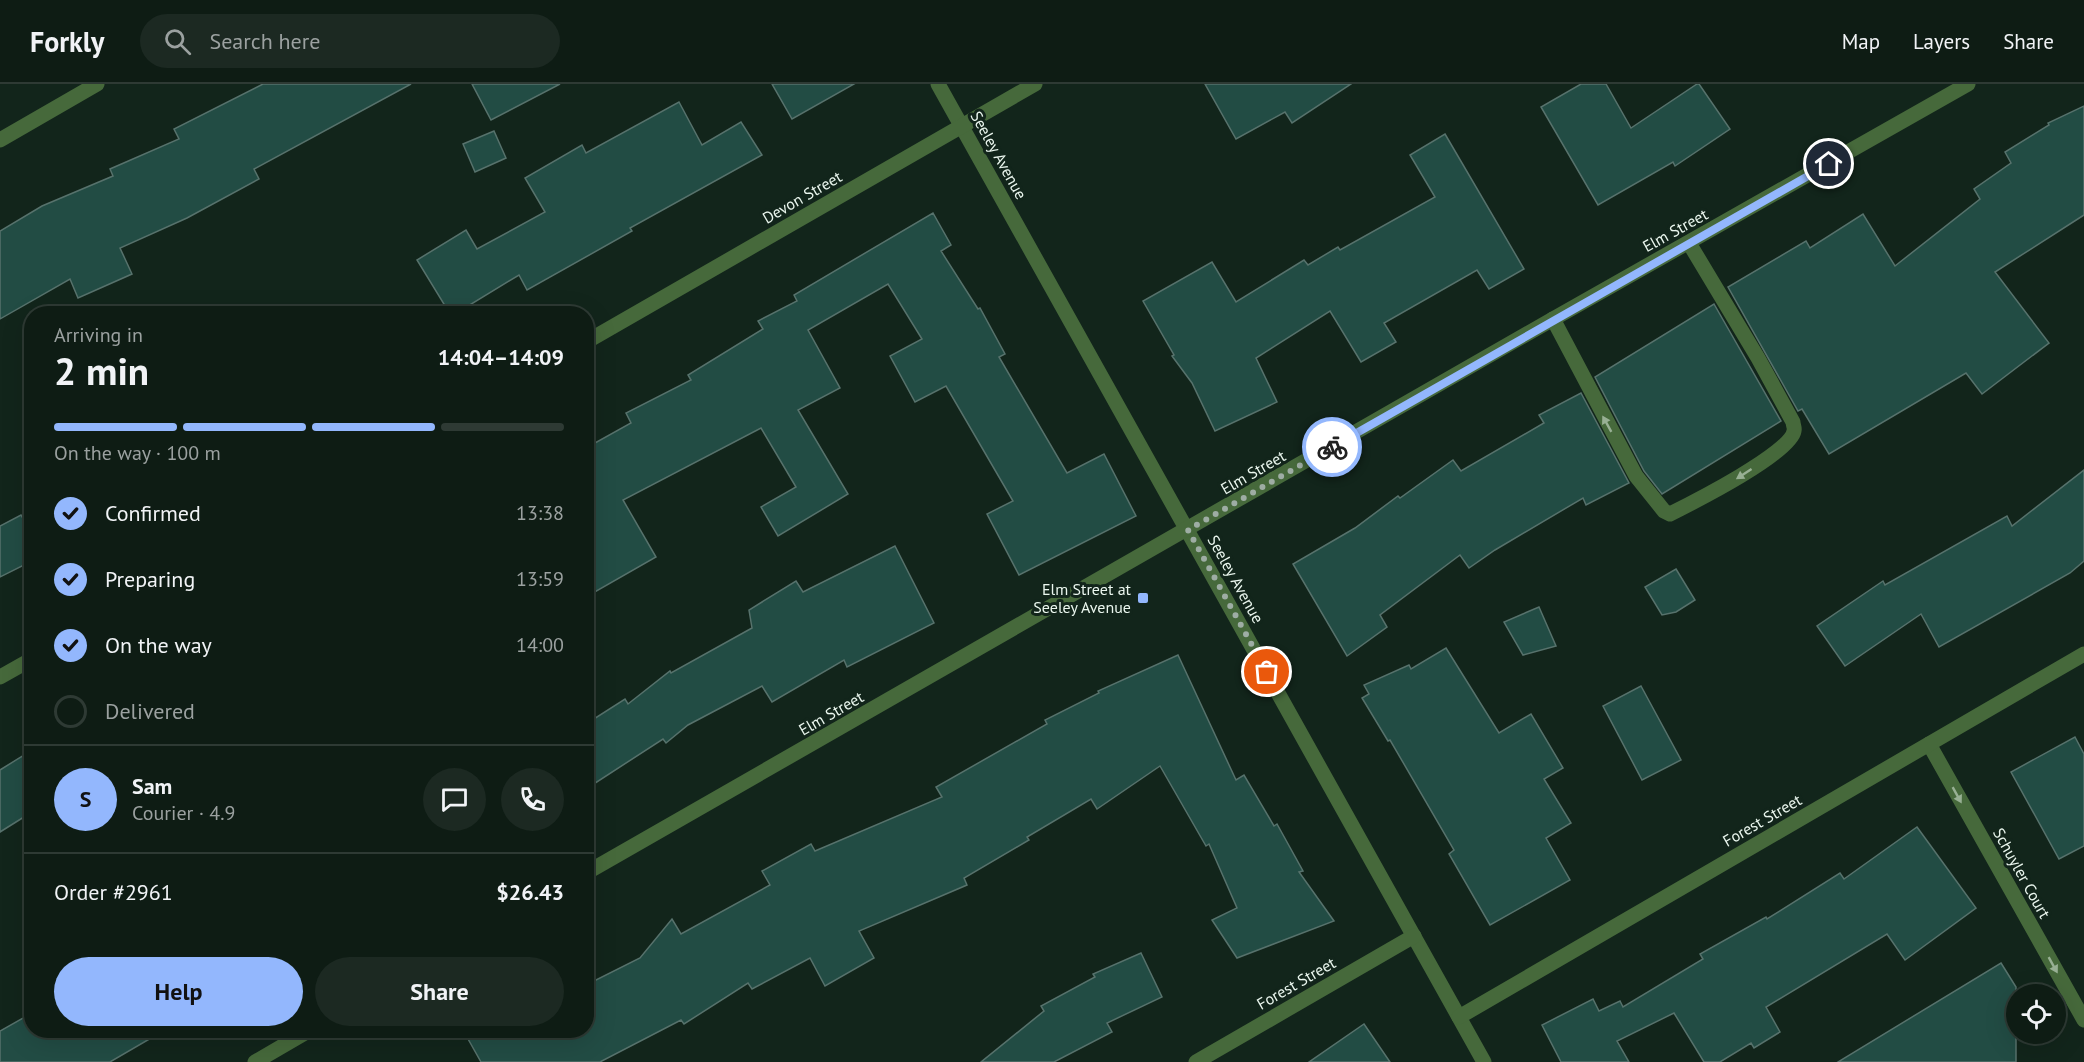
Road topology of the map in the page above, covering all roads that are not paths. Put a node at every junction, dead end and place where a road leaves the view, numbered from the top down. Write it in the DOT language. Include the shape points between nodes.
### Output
graph roads {
  1 [pos="97,84"];
  2 [pos="938,84"];
  3 [pos="1035,84"];
  4 [pos="1968,84"];
  5 [pos="962,127"];
  6 [pos="0,140"];
  7 [pos="1689,243"];
  8 [pos="1553,319"];
  9 [pos="594,337"];
  10 [pos="1188,530"];
  11 [pos="2084,654"];
  12 [pos="24,664"];
  13 [pos="0,677"];
  14 [pos="1929,744"];
  15 [pos="594,868"];
  16 [pos="1414,936"];
  17 [pos="1459,1017"];
  18 [pos="2084,1020"];
  19 [pos="296,1038"];
  20 [pos="255,1062"];
  21 [pos="1196,1062"];
  22 [pos="1484,1062"];
  1 -- 6 [label="street"];
  2 -- 5 [label="street, Seeley Avenue"];
  3 -- 5 [label="street, Devon Street"];
  4 -- 7 [label="street, Elm Street"];
  5 -- 9 [label="street, Devon Street"];
  5 -- 10 [label="street, Seeley Avenue"];
  7 -- 8 [label="street, Elm Street"];
  7 -- 8 [label="street, one-way" via="1758,358 1794,431 1764,461 1721,489 1670,514 1664,511 1635,476"];
  8 -- 10 [label="street, Elm Street"];
  10 -- 15 [label="street, Elm Street"];
  10 -- 16 [label="street, Seeley Avenue"];
  11 -- 14 [label="street, Forest Street"];
  12 -- 13 [label="street"];
  14 -- 17 [label="street, Forest Street"];
  14 -- 18 [label="street, Schuyler Court, one-way"];
  16 -- 17 [label="street, Seeley Avenue"];
  16 -- 21 [label="street, Forest Street"];
  17 -- 22 [label="street, Seeley Avenue"];
  19 -- 20 [label="street"];
}
